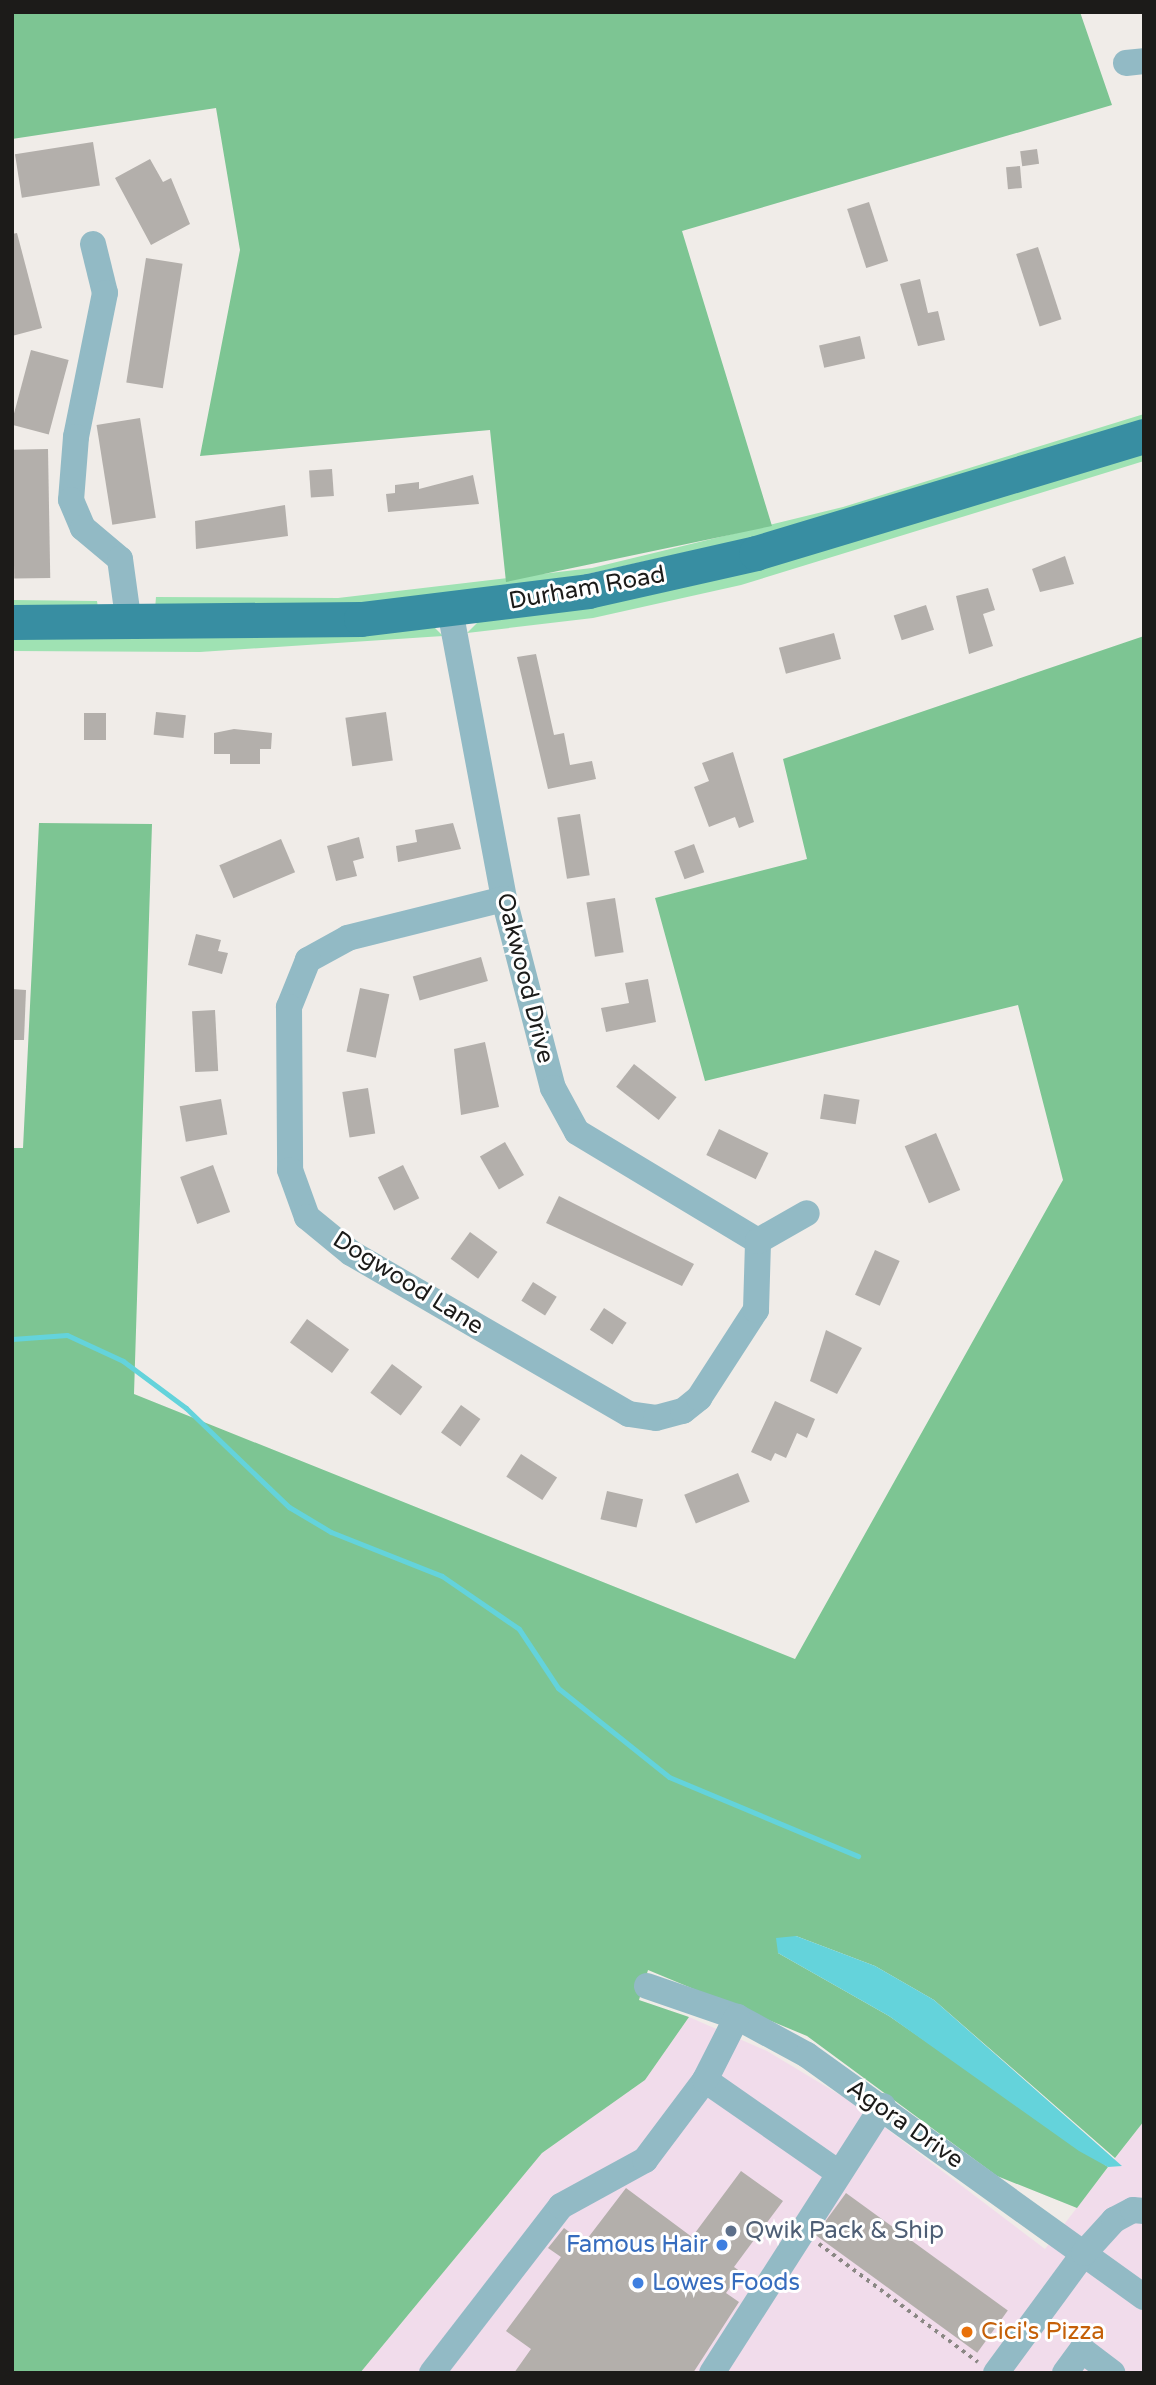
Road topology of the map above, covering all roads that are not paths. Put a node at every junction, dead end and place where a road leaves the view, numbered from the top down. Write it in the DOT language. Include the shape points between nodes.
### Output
graph roads {
  1 [pos="93,244"];
  2 [pos="1144,436"];
  3 [pos="450,611"];
  4 [pos="12,622"];
  5 [pos="129,625"];
  6 [pos="504,900"];
  7 [pos="807,1213"];
  8 [pos="758,1241"];
  9 [pos="647,1986"];
  10 [pos="737,2017"];
  11 [pos="705,2080"];
  12 [pos="883,2106"];
  13 [pos="836,2171"];
  14 [pos="1144,2211"];
  15 [pos="1084,2253"];
  16 [pos="1144,2297"];
  17 [pos="991,2370"];
  18 [pos="432,2373"];
  19 [pos="712,2373"];
  20 [pos="1065,2373"];
  21 [pos="1112,2373"];
  1 -- 5 [label="street" via="105,293 76,437 71,500 83,528 120,559"];
  2 -- 3 [label="main road, Durham Road" via="756,553 588,591"];
  3 -- 5 [label="main road, Durham Road"];
  3 -- 6 [label="street, Oakwood Drive"];
  4 -- 5 [label="main road, Durham Road"];
  6 -- 8 [label="street, Oakwood Drive" via="553,1088 578,1132"];
  6 -- 8 [label="street, Dogwood Lane" via="348,938 308,960 289,1007 290,1170 307,1217 351,1253 629,1414 656,1418 683,1411 699,1398 756,1310"];
  7 -- 8 [label="street"];
  9 -- 10 [label="street, Agora Drive"];
  10 -- 11 [label="street"];
  10 -- 12 [label="street, Agora Drive"];
  11 -- 13 [label="street"];
  11 -- 18 [label="street" via="645,2160 561,2206"];
  12 -- 13 [label="street"];
  12 -- 15 [label="street, Agora Drive"];
  13 -- 19 [label="street" via="766,2294"];
  14 -- 15 [label="street" via="1133,2210 1114,2220"];
  15 -- 16 [label="street, Agora Drive"];
  15 -- 17 [label="street"];
  20 -- 21 [label="street" via="1082,2350"];
}
